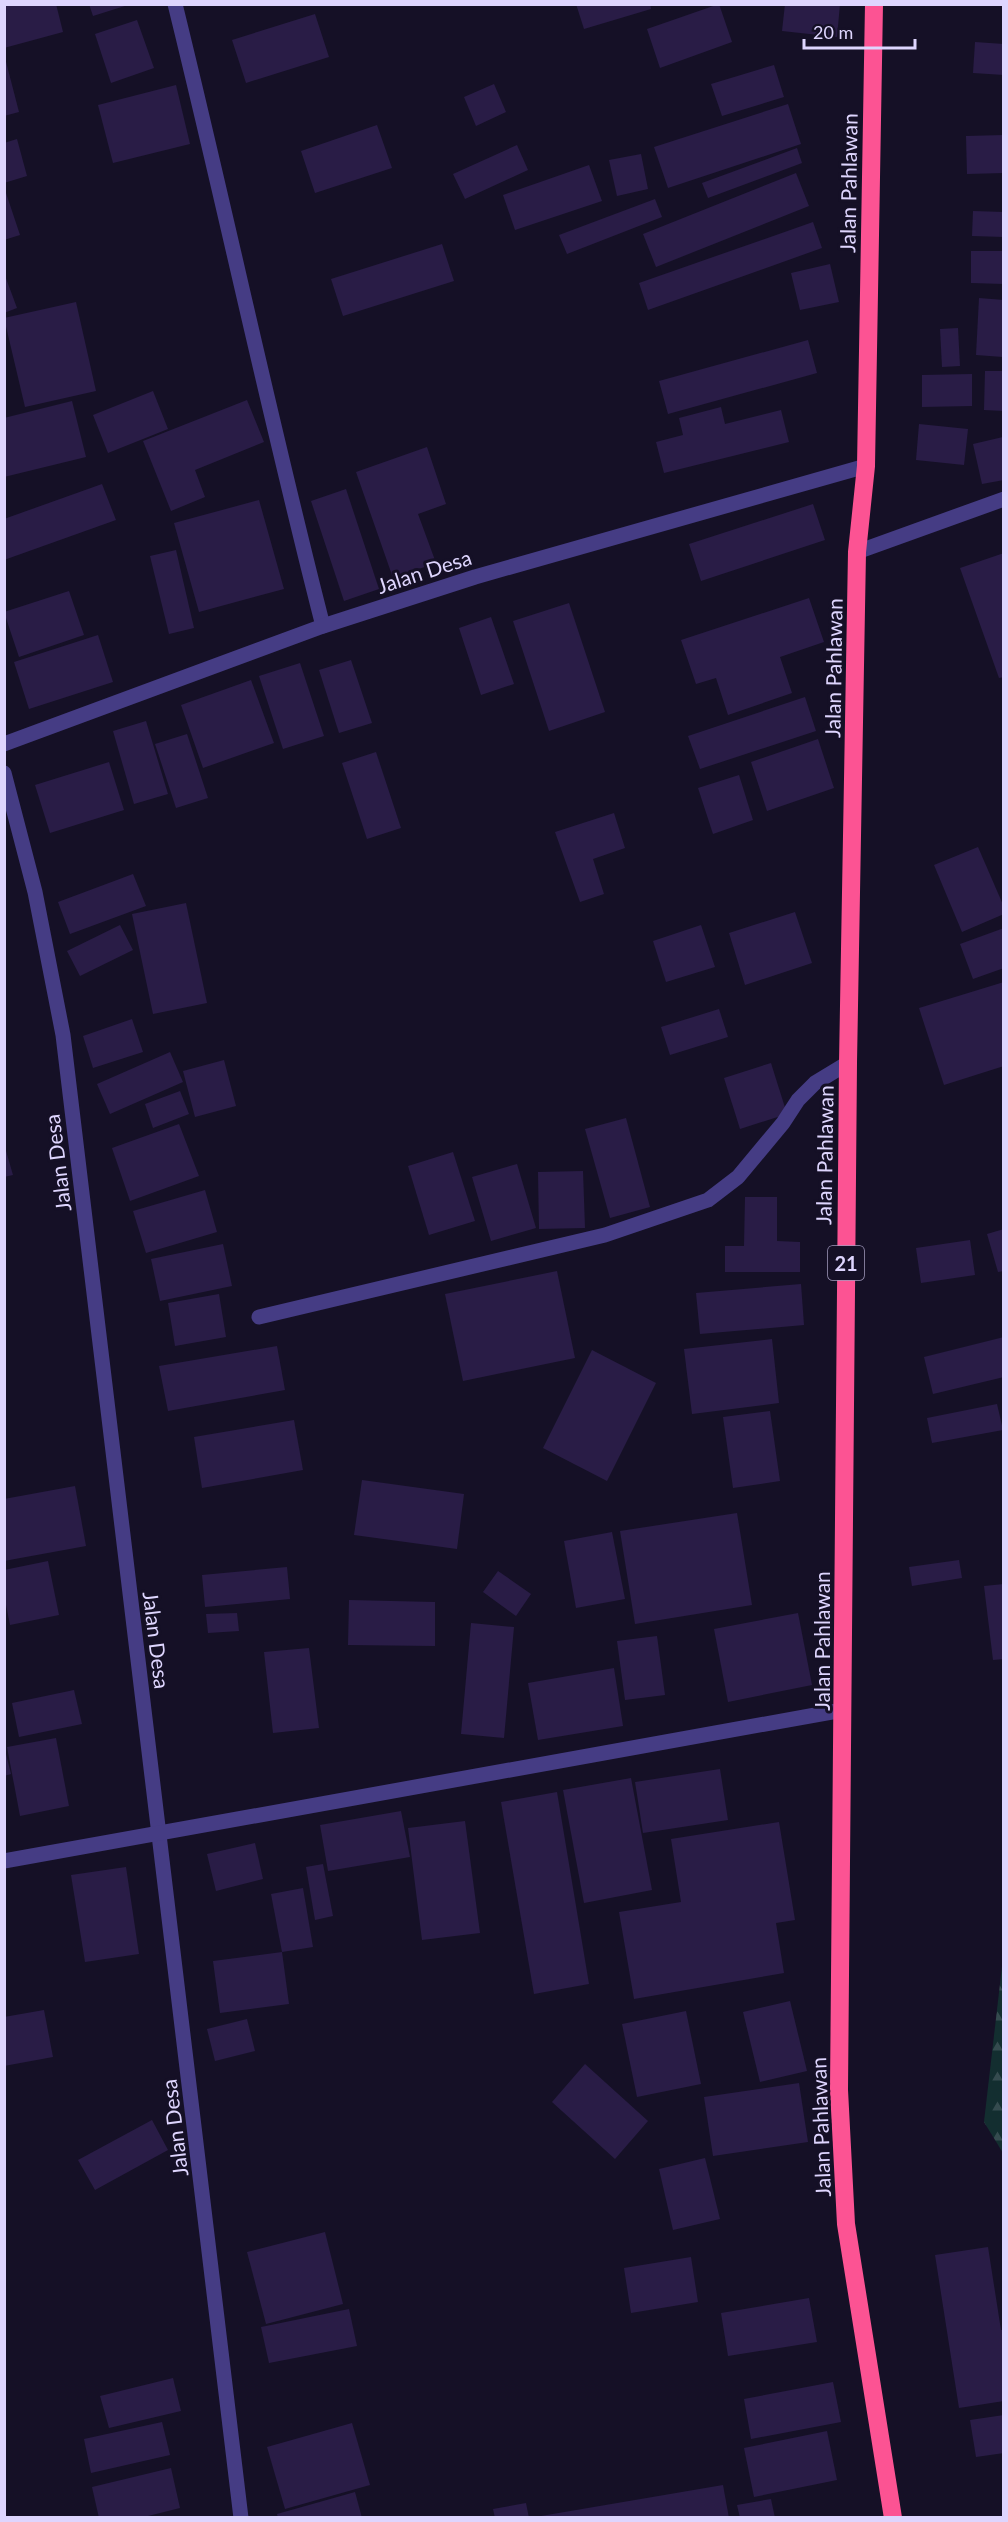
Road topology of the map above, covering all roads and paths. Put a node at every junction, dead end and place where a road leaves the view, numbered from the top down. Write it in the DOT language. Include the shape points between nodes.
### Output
graph roads {
  1 [pos="175,4"];
  2 [pos="874,4"];
  3 [pos="866,466"];
  4 [pos="1004,499"];
  5 [pos="857,552"];
  6 [pos="323,626"];
  7 [pos="4,744"];
  8 [pos="4,773"];
  9 [pos="848,1063"];
  10 [pos="259,1317"];
  11 [pos="843,1710"];
  12 [pos="161,1833"];
  13 [pos="4,1861"];
  14 [pos="241,2517"];
  15 [pos="893,2517"];
  1 -- 6 [label="street" via="266,403"];
  2 -- 3 [label="highway, Jalan Pahlawan / 21"];
  3 -- 5 [label="highway, Jalan Pahlawan / 21"];
  3 -- 6 [label="street, Jalan Desa" via="475,577"];
  4 -- 5 [label="street"];
  5 -- 9 [label="highway, Jalan Pahlawan / 21"];
  6 -- 7 [label="street, Jalan Desa"];
  8 -- 12 [label="street, Jalan Desa" via="35,892 63,1035"];
  9 -- 10 [label="street" via="815,1083 738,1177 708,1200 605,1235"];
  9 -- 11 [label="highway, Jalan Pahlawan / 21"];
  11 -- 12 [label="street"];
  11 -- 15 [label="highway, Jalan Pahlawan / 21" via="839,2090 846,2224"];
  12 -- 13 [label="street"];
  12 -- 14 [label="street, Jalan Desa"];
}
